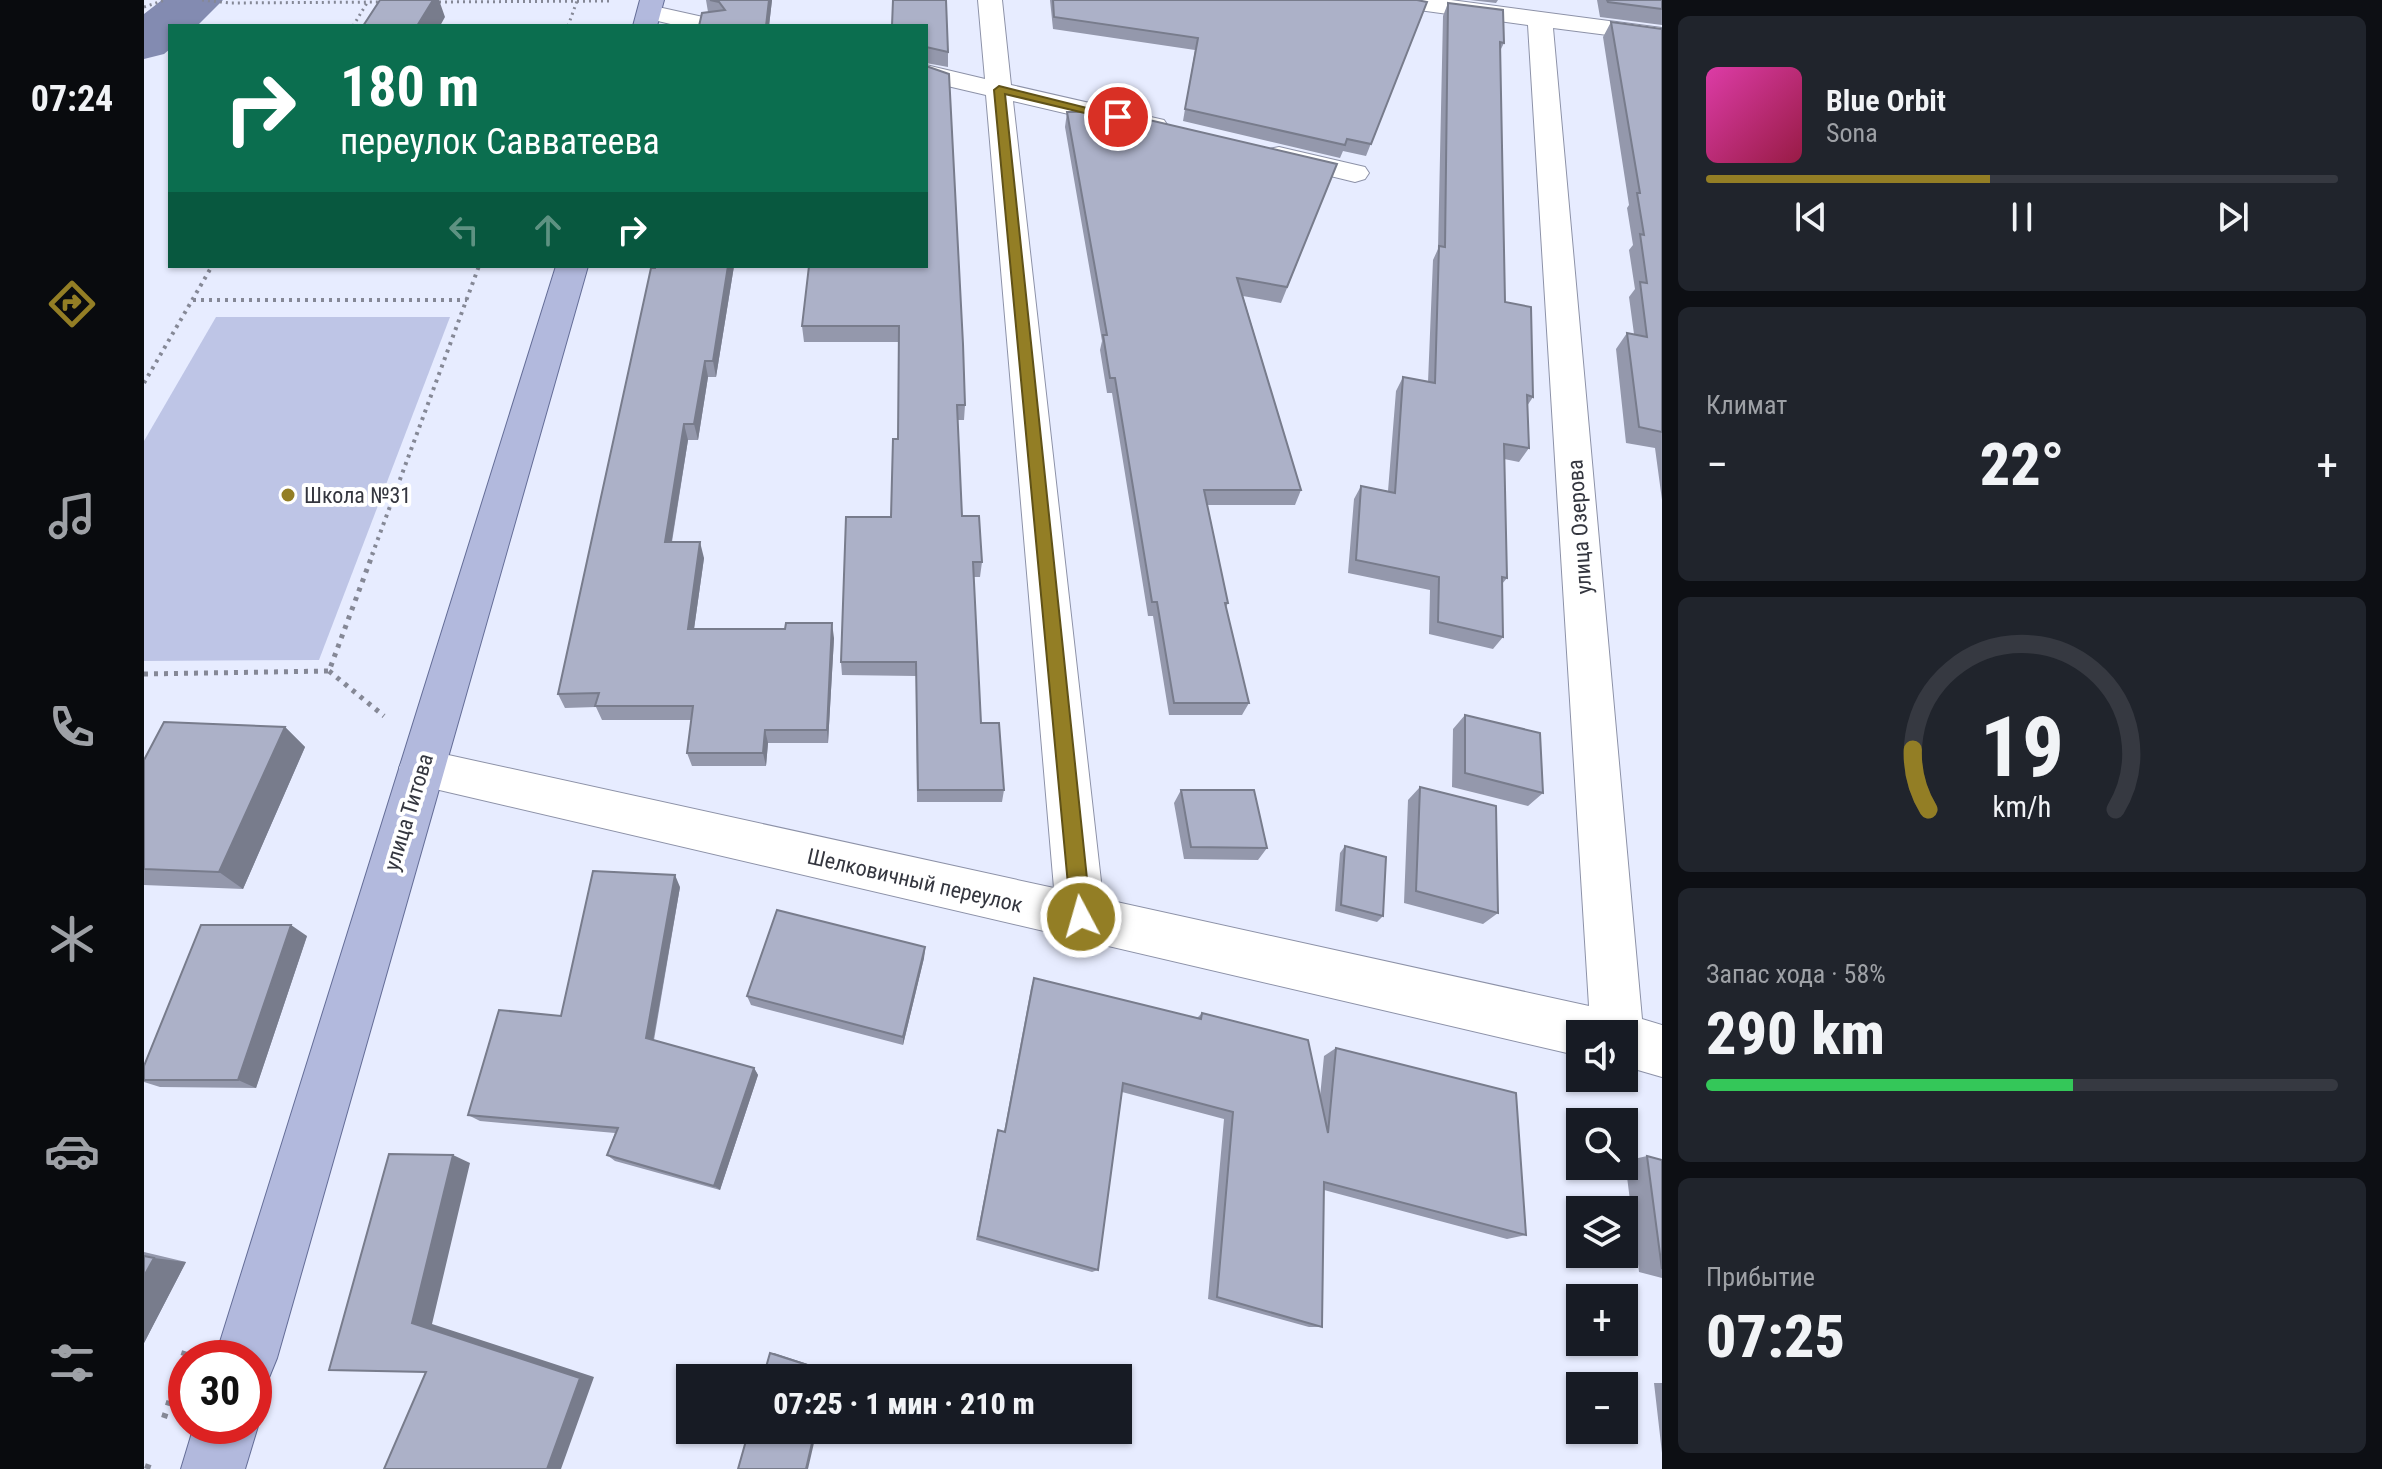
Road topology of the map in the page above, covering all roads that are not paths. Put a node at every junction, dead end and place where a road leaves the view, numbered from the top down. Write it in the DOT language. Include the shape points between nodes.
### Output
graph roads {
  1 [pos="990,0"];
  2 [pos="1397,0"];
  3 [pos="650,10"];
  4 [pos="1540,19"];
  5 [pos="704,24"];
  6 [pos="1662,35"];
  7 [pos="928,73"];
  8 [pos="999,90"];
  9 [pos="1185,133"];
  10 [pos="1247,148"];
  11 [pos="1355,173"];
  12 [pos="571,268"];
  13 [pos="421,768"];
  14 [pos="1081,917"];
  15 [pos="1616,1020"];
  16 [pos="1566,1027"];
  17 [pos="1638,1044"];
  18 [pos="1662,1051"];
  19 [pos="251,1340"];
  20 [pos="221,1444"];
  21 [pos="213,1469"];
  1 -- 8 [label="street"];
  2 -- 4 [label="street"];
  3 -- 5 [label="street"];
  4 -- 6 [label="street"];
  4 -- 15 [label="street, улица Озерова"];
  7 -- 8 [label="street"];
  8 -- 9 [label="street"];
  8 -- 14 [label="street"];
  10 -- 11 [label="street"];
  12 -- 13 [label="main road, улица Титова"];
  13 -- 14 [label="street, Шелковичный переулок"];
  13 -- 19 [label="main road, улица Титова"];
  14 -- 16 [label="street, Шелковичный переулок"];
  17 -- 18 [label="street"];
  20 -- 21 [label="main road"];
}
